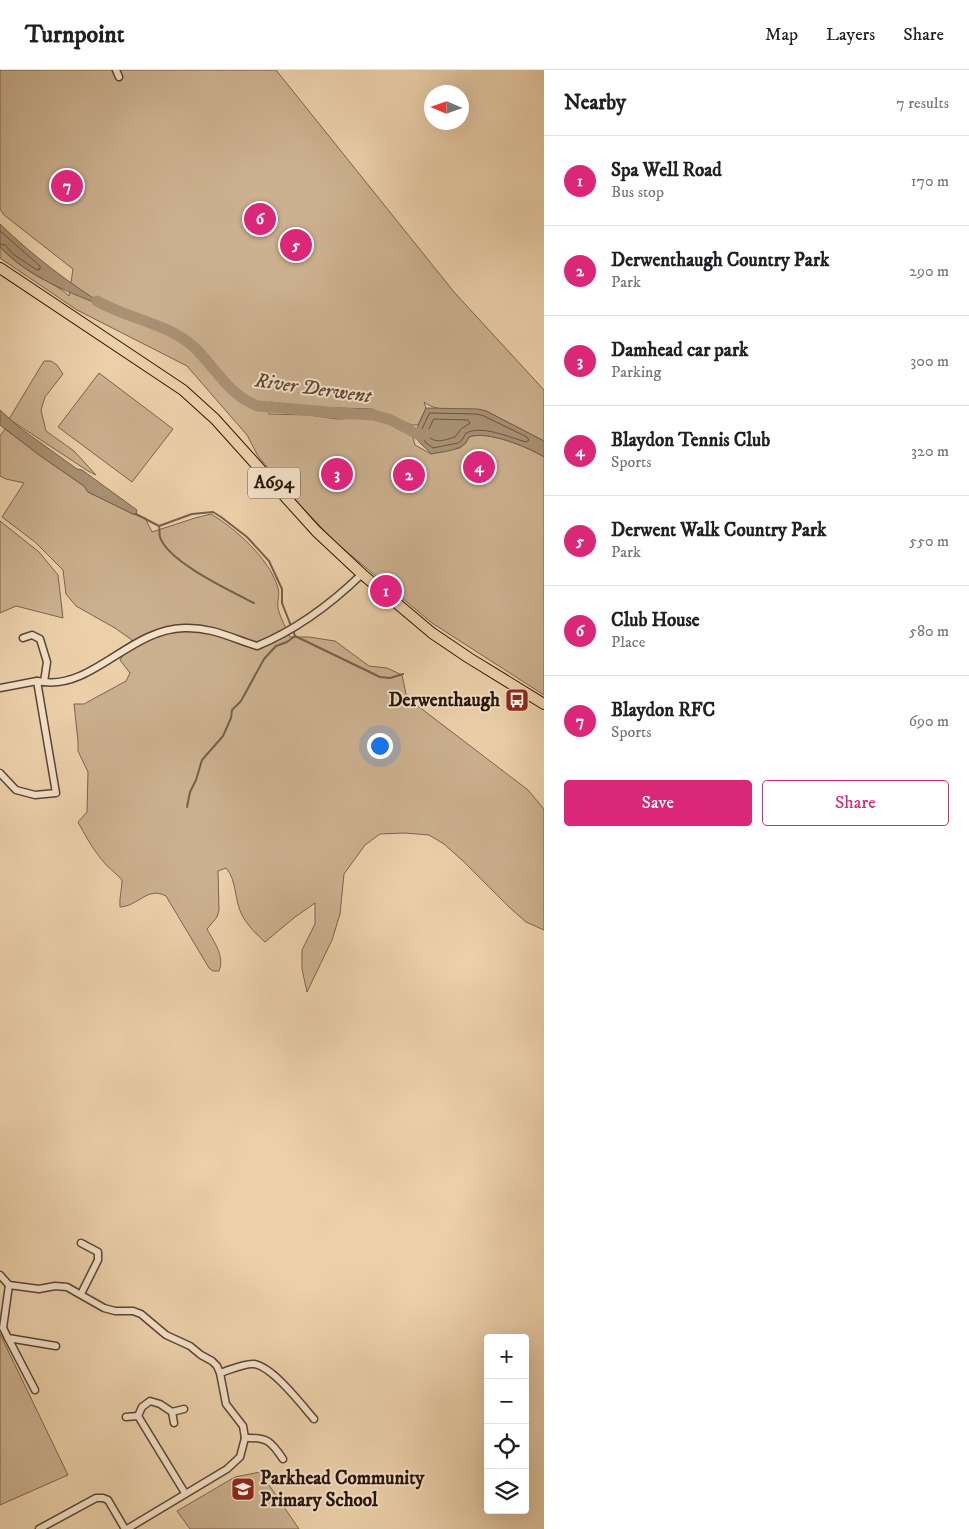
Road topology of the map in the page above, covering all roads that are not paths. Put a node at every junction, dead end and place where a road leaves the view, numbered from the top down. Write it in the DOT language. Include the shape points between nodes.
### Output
graph roads {
  1 [pos="116,70"];
  2 [pos="119,77"];
  3 [pos="0,268"];
  4 [pos="362,574"];
  5 [pos="23,638"];
  6 [pos="40,682"];
  7 [pos="0,688"];
  8 [pos="544,704"];
  9 [pos="0,773"];
  10 [pos="81,1243"];
  11 [pos="0,1275"];
  12 [pos="9,1285"];
  13 [pos="81,1294"];
  14 [pos="8,1338"];
  15 [pos="56,1346"];
  16 [pos="220,1373"];
  17 [pos="34,1390"];
  18 [pos="184,1409"];
  19 [pos="172,1412"];
  20 [pos="138,1416"];
  21 [pos="126,1417"];
  22 [pos="314,1419"];
  23 [pos="174,1423"];
  24 [pos="245,1438"];
  25 [pos="283,1459"];
  26 [pos="185,1493"];
  27 [pos="39,1529"];
  28 [pos="126,1529"];
  1 -- 2 [label="street"];
  3 -- 4 [label="main road, A694" via="188,394 215,419 316,531"];
  4 -- 6 [label="street" via="300,623 257,646 205,628 160,631 138,640 73,679"];
  4 -- 8 [label="main road, A694" via="432,633"];
  5 -- 6 [label="street" via="32,636 40,639 47,662"];
  6 -- 7 [label="street"];
  6 -- 9 [label="street" via="56,793 35,795 16,790"];
  10 -- 13 [label="street" via="98,1252 98,1260"];
  11 -- 12 [label="street"];
  12 -- 13 [label="street" via="67,1287"];
  12 -- 14 [label="street" via="3,1328"];
  13 -- 16 [label="street" via="104,1308 141,1314 166,1335 212,1361"];
  14 -- 15 [label="street"];
  14 -- 17 [label="street"];
  16 -- 22 [label="street" via="253,1364 262,1367 290,1390"];
  16 -- 24 [label="street" via="226,1404 243,1426"];
  18 -- 19 [label="street"];
  19 -- 20 [label="street" via="150,1401"];
  19 -- 23 [label="street"];
  20 -- 21 [label="street"];
  20 -- 26 [label="street"];
  24 -- 25 [label="street" via="266,1439"];
  24 -- 26 [label="street" via="240,1457 234,1464"];
  26 -- 28 [label="street"];
  27 -- 28 [label="street" via="96,1498 108,1500"];
}
